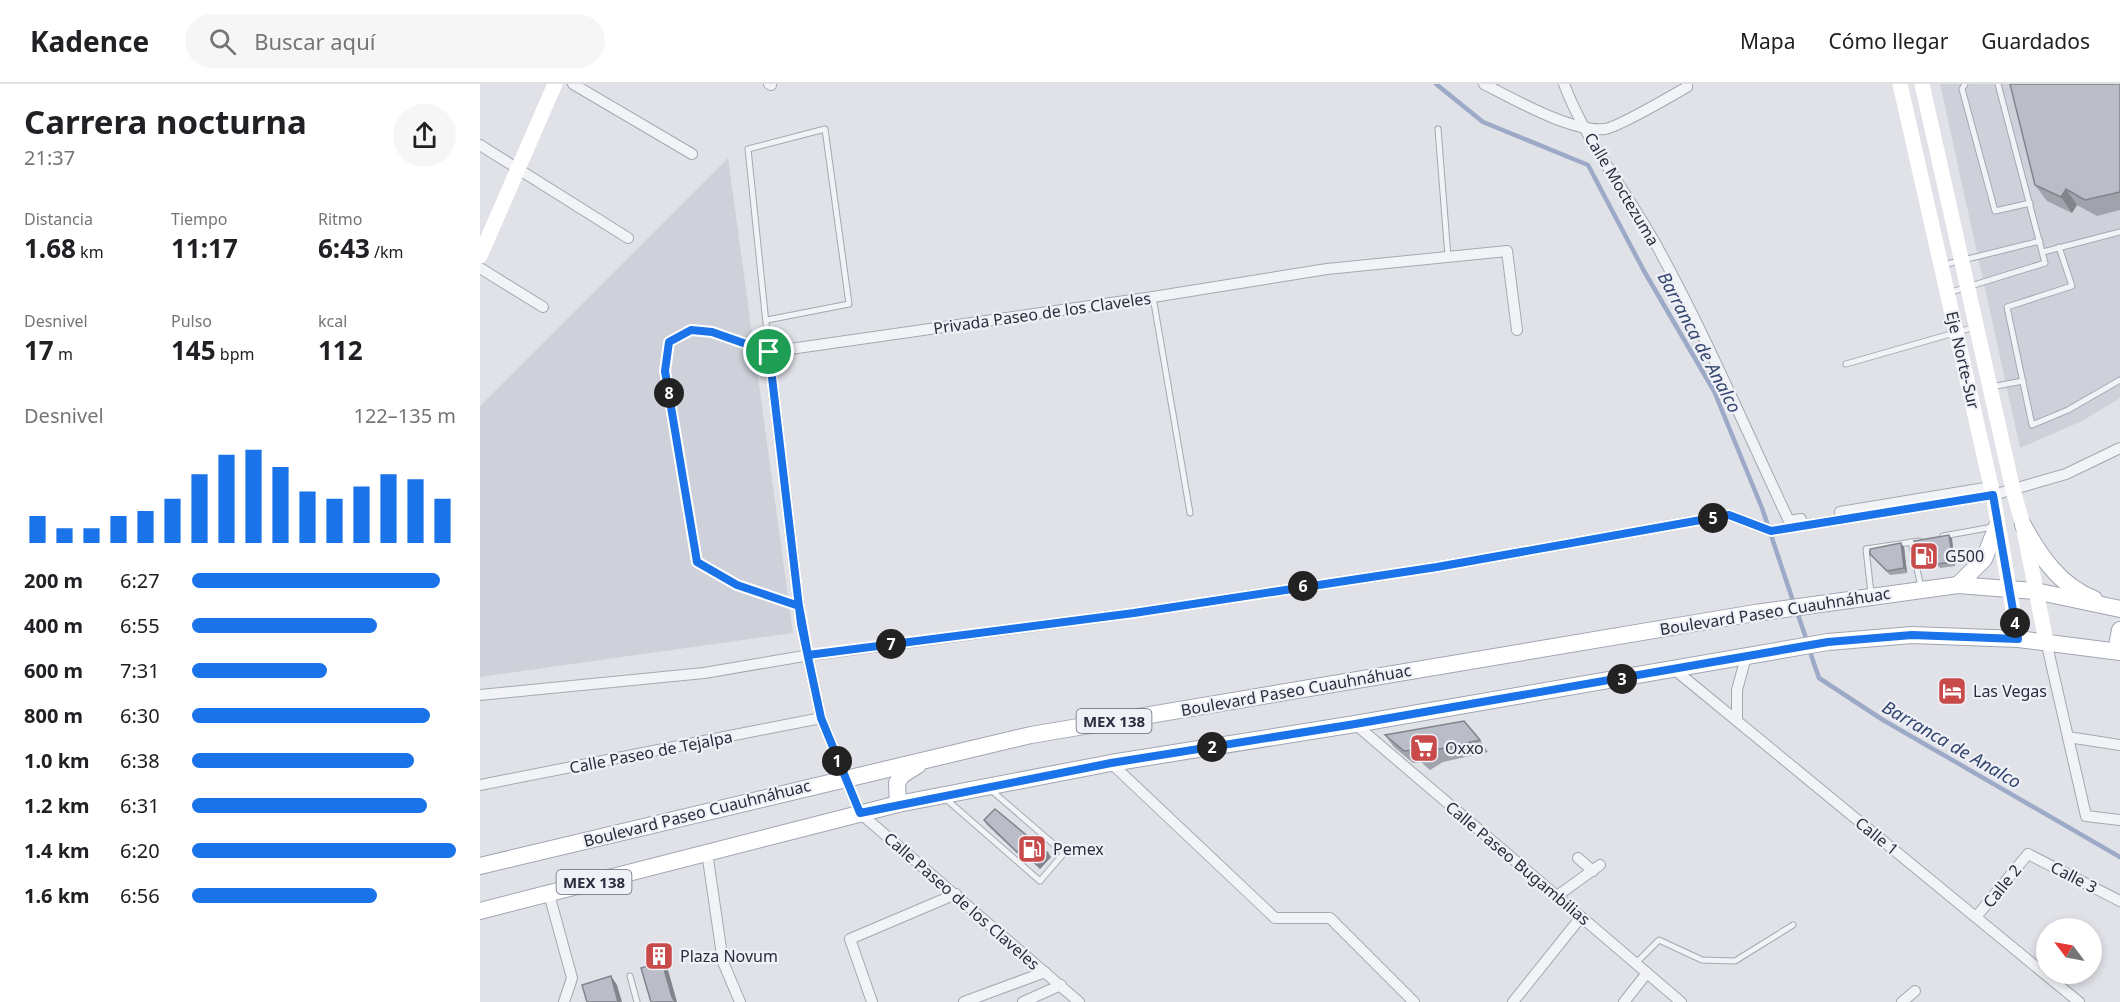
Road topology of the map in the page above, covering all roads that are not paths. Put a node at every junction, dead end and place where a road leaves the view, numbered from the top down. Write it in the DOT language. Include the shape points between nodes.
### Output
graph roads {
  1 [pos="555,84"];
  2 [pos="573,84"];
  3 [pos="1484,84"];
  4 [pos="1564,84"];
  5 [pos="1900,84"];
  6 [pos="1923,84"];
  7 [pos="1965,84"];
  8 [pos="1998,84"];
  9 [pos="1687,86"];
  10 [pos="1585,128"];
  11 [pos="1438,129"];
  12 [pos="480,145"];
  13 [pos="692,154"];
  14 [pos="518,168"];
  15 [pos="2030,203"];
  16 [pos="2120,232"];
  17 [pos="628,237"];
  18 [pos="2040,241"];
  19 [pos="2059,247"];
  20 [pos="2043,252"];
  21 [pos="480,256"];
  22 [pos="1448,257"];
  23 [pos="1960,261"];
  24 [pos="1941,265"];
  25 [pos="480,268"];
  26 [pos="1967,288"];
  27 [pos="1948,294"];
  28 [pos="1153,297"];
  29 [pos="543,307"];
  30 [pos="767,320"];
  31 [pos="1976,327"];
  32 [pos="1517,330"];
  33 [pos="1957,333"];
  34 [pos="769,352"];
  35 [pos="1846,364"];
  36 [pos="2120,380"];
  37 [pos="2023,381"];
  38 [pos="1990,388"];
  39 [pos="2120,448"];
  40 [pos="2013,490"];
  41 [pos="1992,491"];
  42 [pos="1190,513"];
  43 [pos="2023,525"];
  44 [pos="1997,526"];
  45 [pos="1933,538"];
  46 [pos="1922,540"];
  47 [pos="1911,542"];
  48 [pos="1958,585"];
  49 [pos="2008,588"];
  50 [pos="1922,590"];
  51 [pos="2035,591"];
  52 [pos="1871,596"];
  53 [pos="799,606"];
  54 [pos="2120,609"];
  55 [pos="2120,630"];
  56 [pos="2018,639"];
  57 [pos="2046,641"];
  58 [pos="2118,652"];
  59 [pos="808,655"];
  60 [pos="1753,656"];
  61 [pos="1675,670"];
  62 [pos="480,695"];
  63 [pos="821,718"];
  64 [pos="1737,721"];
  65 [pos="1355,724"];
  66 [pos="2068,737"];
  67 [pos="2120,745"];
  68 [pos="929,758"];
  69 [pos="1111,763"];
  70 [pos="844,778"];
  71 [pos="480,785"];
  72 [pos="987,787"];
  73 [pos="943,796"];
  74 [pos="898,804"];
  75 [pos="860,813"];
  76 [pos="2120,820"];
  77 [pos="707,852"];
  78 [pos="2028,854"];
  79 [pos="1578,858"];
  80 [pos="480,866"];
  81 [pos="549,894"];
  82 [pos="956,894"];
  83 [pos="1557,896"];
  84 [pos="2120,901"];
  85 [pos="480,911"];
  86 [pos="1581,917"];
  87 [pos="1976,917"];
  88 [pos="1793,925"];
  89 [pos="1636,963"];
  90 [pos="1045,972"];
  91 [pos="1647,973"];
  92 [pos="630,976"];
  93 [pos="1061,985"];
  94 [pos="1915,991"];
  95 [pos="564,1002"];
  96 [pos="637,1002"];
  97 [pos="740,1002"];
  98 [pos="872,1002"];
  99 [pos="964,1002"];
  100 [pos="1023,1002"];
  101 [pos="1079,1002"];
  102 [pos="1414,1002"];
  103 [pos="1513,1002"];
  104 [pos="1624,1002"];
  105 [pos="1681,1002"];
  106 [pos="1902,1002"];
  107 [pos="2079,1002"];
  1 -- 14 [label="street"];
  2 -- 13 [label="street"];
  3 -- 10 [label="street" via="1528,107"];
  4 -- 10 [label="street, Calle Moctezuma"];
  5 -- 24 [label="street, Eje Norte-Sur"];
  6 -- 23 [label="street, Eje Norte-Sur"];
  7 -- 15 [label="lane" via="1962,89 1995,211"];
  8 -- 15 [label="lane"];
  9 -- 10 [label="street" via="1606,129"];
  10 -- 41 [label="street, Calle Moctezuma" via="1636,207 1695,316 1789,521"];
  11 -- 22 [label="lane"];
  12 -- 14 [label="street"];
  14 -- 17 [label="street"];
  14 -- 21 [label="street"];
  15 -- 18 [label="lane"];
  16 -- 19 [label="lane"];
  18 -- 20 [label="lane"];
  18 -- 23 [label="lane"];
  19 -- 20 [label="lane"];
  19 -- 37 [label="lane" via="2072,286 2007,307"];
  20 -- 26 [label="lane" via="2045,262"];
  22 -- 28 [label="street, Privada Paseo de los Claveles" via="1327,268"];
  22 -- 32 [label="street, Privada Paseo de los Claveles" via="1507,251"];
  23 -- 24 [label="lane"];
  23 -- 26 [label="street, Eje Norte-Sur"];
  24 -- 27 [label="street, Eje Norte-Sur"];
  25 -- 29 [label="street"];
  26 -- 27 [label="lane"];
  26 -- 31 [label="street, Eje Norte-Sur"];
  27 -- 33 [label="street, Eje Norte-Sur"];
  28 -- 34 [label="street, Privada Paseo de los Claveles"];
  28 -- 42 [label="lane"];
  30 -- 30 [label="lane" via="748,149 825,129 849,304"];
  30 -- 34 [label="lane"];
  31 -- 33 [label="lane"];
  31 -- 38 [label="street, Eje Norte-Sur"];
  33 -- 35 [label="lane"];
  33 -- 41 [label="street, Eje Norte-Sur"];
  34 -- 53 [label="street"];
  34 -- 53 [label="lane" via="712,332 691,330 669,342 665,371 697,562 737,585"];
  36 -- 37 [label="lane" via="2068,410 2032,425"];
  37 -- 38 [label="lane"];
  38 -- 40 [label="street, Eje Norte-Sur"];
  39 -- 40 [label="street" via="2066,474"];
  40 -- 41 [label="street"];
  40 -- 43 [label="street, Eje Norte-Sur"];
  41 -- 44 [label="street, Eje Norte-Sur"];
  41 -- 59 [label="street" via="1771,531 1729,515 1437,567 1134,613"];
  43 -- 51 [label="street, Eje Norte-Sur"];
  43 -- 54 [label="main road" via="2039,554 2061,579 2088,597"];
  44 -- 45 [label="lane"];
  44 -- 48 [label="main road" via="1984,560"];
  44 -- 49 [label="street, Eje Norte-Sur"];
  46 -- 47 [label="lane"];
  47 -- 50 [label="lane"];
  47 -- 52 [label="lane" via="1866,549"];
  48 -- 49 [label="main road, Boulevard Paseo Cuauhnáhuac / MEX 138"];
  48 -- 50 [label="main road, Boulevard Paseo Cuauhnáhuac / MEX 138"];
  49 -- 51 [label="main road, Boulevard Paseo Cuauhnáhuac / MEX 138"];
  49 -- 56 [label="street, Eje Norte-Sur"];
  50 -- 52 [label="main road, Boulevard Paseo Cuauhnáhuac / MEX 138"];
  51 -- 54 [label="main road, Boulevard Paseo Cuauhnáhuac / MEX 138"];
  51 -- 57 [label="street, Eje Norte-Sur"];
  52 -- 68 [label="main road, Boulevard Paseo Cuauhnáhuac / MEX 138" via="1042,733"];
  53 -- 59 [label="street, Calle Paseo de los Claveles"];
  55 -- 58 [label="main road"];
  56 -- 57 [label="main road, MEX 138"];
  56 -- 60 [label="main road, MEX 138" via="1912,635 1828,642"];
  57 -- 58 [label="main road, MEX 138"];
  57 -- 66 [label="street"];
  59 -- 62 [label="street" via="704,673"];
  59 -- 63 [label="street, Calle Paseo de los Claveles"];
  60 -- 61 [label="main road, MEX 138"];
  60 -- 64 [label="street" via="1737,690"];
  61 -- 64 [label="street, Calle 1"];
  61 -- 65 [label="main road, MEX 138"];
  63 -- 70 [label="street, Calle Paseo de los Claveles"];
  63 -- 71 [label="street, Calle Paseo de Tejalpa"];
  64 -- 87 [label="street, Calle 1"];
  65 -- 69 [label="main road, MEX 138"];
  65 -- 83 [label="street, Calle Paseo Bugambilias"];
  66 -- 67 [label="street"];
  66 -- 76 [label="street" via="2086,816"];
  68 -- 70 [label="main road, Boulevard Paseo Cuauhnáhuac / MEX 138"];
  68 -- 74 [label="main road" via="897,783"];
  69 -- 72 [label="main road, MEX 138"];
  69 -- 102 [label="street" via="1275,918 1330,918"];
  70 -- 75 [label="street, Calle Paseo de los Claveles"];
  70 -- 80 [label="main road, Boulevard Paseo Cuauhnáhuac / MEX 138"];
  72 -- 73 [label="main road, MEX 138"];
  72 -- 73 [label="lane" via="1064,853 1040,881"];
  73 -- 74 [label="main road, MEX 138"];
  74 -- 75 [label="main road, MEX 138"];
  75 -- 77 [label="main road, MEX 138"];
  75 -- 82 [label="street, Calle Paseo de los Claveles"];
  77 -- 81 [label="main road, MEX 138"];
  77 -- 97 [label="street" via="723,962"];
  78 -- 84 [label="street, Calle 3"];
  78 -- 87 [label="street, Calle 2"];
  79 -- 83 [label="street" via="1596,868"];
  81 -- 85 [label="main road, MEX 138"];
  81 -- 95 [label="street" via="572,978"];
  82 -- 90 [label="street, Calle Paseo de los Claveles"];
  82 -- 98 [label="street" via="850,939"];
  83 -- 86 [label="street, Calle Paseo Bugambilias"];
  86 -- 89 [label="street, Calle Paseo Bugambilias"];
  86 -- 103 [label="street"];
  87 -- 107 [label="street, Calle 1"];
  88 -- 89 [label="lane" via="1735,961 1702,960 1659,940"];
  89 -- 91 [label="street, Calle Paseo Bugambilias"];
  90 -- 93 [label="street, Calle Paseo de los Claveles"];
  90 -- 99 [label="street"];
  91 -- 104 [label="street"];
  91 -- 105 [label="street, Calle Paseo Bugambilias"];
  92 -- 96 [label="lane"];
  93 -- 100 [label="street"];
  93 -- 101 [label="street, Calle Paseo de los Claveles"];
  94 -- 106 [label="street"];
}
